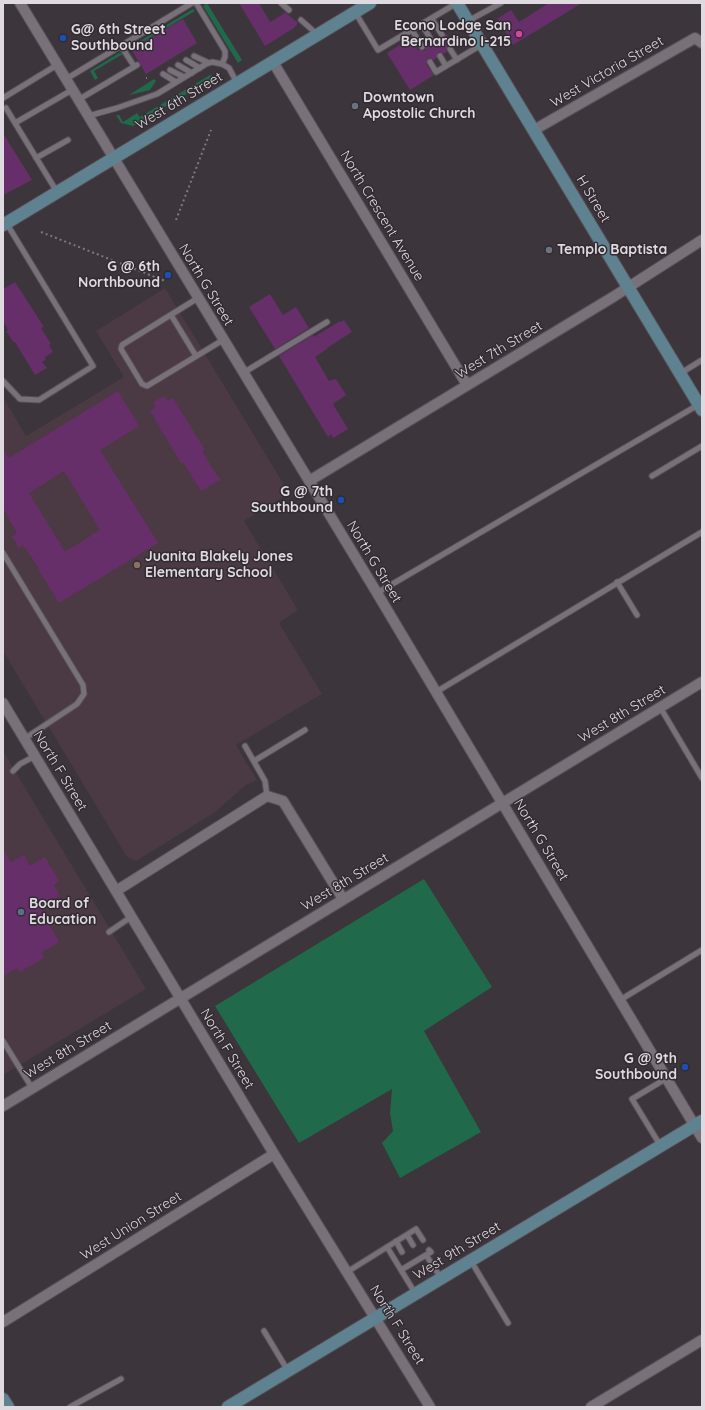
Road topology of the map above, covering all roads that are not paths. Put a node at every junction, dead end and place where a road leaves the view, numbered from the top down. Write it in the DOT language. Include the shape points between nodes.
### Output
graph roads {
  1 [pos="20,3"];
  2 [pos="192,3"];
  3 [pos="196,3"];
  4 [pos="281,3"];
  5 [pos="370,3"];
  6 [pos="457,3"];
  7 [pos="501,3"];
  8 [pos="289,10"];
  9 [pos="355,12"];
  10 [pos="432,19"];
  11 [pos="301,20"];
  12 [pos="468,21"];
  13 [pos="422,25"];
  14 [pos="412,30"];
  15 [pos="318,35"];
  16 [pos="442,35"];
  17 [pos="699,41"];
  18 [pos="432,42"];
  19 [pos="482,44"];
  20 [pos="121,46"];
  21 [pos="422,47"];
  22 [pos="450,50"];
  23 [pos="194,56"];
  24 [pos="440,56"];
  25 [pos="186,60"];
  26 [pos="457,60"];
  27 [pos="272,62"];
  28 [pos="430,62"];
  29 [pos="210,63"];
  30 [pos="222,64"];
  31 [pos="57,65"];
  32 [pos="178,65"];
  33 [pos="446,66"];
  34 [pos="200,68"];
  35 [pos="170,70"];
  36 [pos="192,73"];
  37 [pos="163,74"];
  38 [pos="184,77"];
  39 [pos="66,79"];
  40 [pos="176,82"];
  41 [pos="238,83"];
  42 [pos="72,90"];
  43 [pos="3,98"];
  44 [pos="78,100"];
  45 [pos="6,108"];
  46 [pos="88,116"];
  47 [pos="15,123"];
  48 [pos="534,130"];
  49 [pos="68,140"];
  50 [pos="36,158"];
  51 [pos="114,158"];
  52 [pos="56,192"];
  53 [pos="5,224"];
  54 [pos="702,240"];
  55 [pos="628,287"];
  56 [pos="198,298"];
  57 [pos="171,315"];
  58 [pos="327,322"];
  59 [pos="223,340"];
  60 [pos="196,356"];
  61 [pos="702,360"];
  62 [pos="243,373"];
  63 [pos="680,374"];
  64 [pos="3,381"];
  65 [pos="467,386"];
  66 [pos="700,407"];
  67 [pos="702,446"];
  68 [pos="652,476"];
  69 [pos="309,481"];
  70 [pos="702,532"];
  71 [pos="3,553"];
  72 [pos="617,582"];
  73 [pos="376,593"];
  74 [pos="637,615"];
  75 [pos="702,682"];
  76 [pos="436,692"];
  77 [pos="3,703"];
  78 [pos="660,707"];
  79 [pos="305,730"];
  80 [pos="24,739"];
  81 [pos="245,746"];
  82 [pos="35,756"];
  83 [pos="254,761"];
  84 [pos="13,771"];
  85 [pos="702,778"];
  86 [pos="267,796"];
  87 [pos="502,803"];
  88 [pos="116,891"];
  89 [pos="343,899"];
  90 [pos="131,917"];
  91 [pos="109,932"];
  92 [pos="702,950"];
  93 [pos="180,998"];
  94 [pos="620,1000"];
  95 [pos="3,1041"];
  96 [pos="667,1078"];
  97 [pos="32,1088"];
  98 [pos="3,1106"];
  99 [pos="698,1123"];
  100 [pos="702,1138"];
  101 [pos="660,1146"];
  102 [pos="274,1154"];
  103 [pos="407,1235"];
  104 [pos="423,1240"];
  105 [pos="396,1242"];
  106 [pos="413,1245"];
  107 [pos="387,1247"];
  108 [pos="429,1250"];
  109 [pos="402,1252"];
  110 [pos="422,1256"];
  111 [pos="471,1260"];
  112 [pos="401,1270"];
  113 [pos="347,1272"];
  114 [pos="441,1278"];
  115 [pos="415,1294"];
  116 [pos="376,1318"];
  117 [pos="3,1322"];
  118 [pos="508,1324"];
  119 [pos="264,1331"];
  120 [pos="702,1340"];
  121 [pos="288,1371"];
  122 [pos="121,1379"];
  123 [pos="3,1398"];
  124 [pos="8,1407"];
  125 [pos="70,1407"];
  126 [pos="228,1407"];
  127 [pos="430,1407"];
  128 [pos="591,1407"];
  1 -- 31 [label="street, North G Street"];
  2 -- 20 [label="lane"];
  3 -- 30 [label="lane" via="225,51"];
  4 -- 8 [label="lane"];
  5 -- 9 [label="street, West 6th Street"];
  6 -- 10 [label="lane"];
  6 -- 12 [label="street, H Street"];
  7 -- 12 [label="lane"];
  9 -- 14 [label="lane" via="378,50"];
  9 -- 15 [label="street, West 6th Street"];
  10 -- 13 [label="lane"];
  10 -- 16 [label="lane"];
  11 -- 15 [label="lane"];
  12 -- 19 [label="street, H Street"];
  13 -- 14 [label="lane"];
  13 -- 18 [label="lane"];
  14 -- 21 [label="lane"];
  15 -- 27 [label="street, West 6th Street"];
  17 -- 48 [label="street, West Victoria Street"];
  19 -- 26 [label="lane"];
  19 -- 48 [label="street, H Street"];
  20 -- 39 [label="lane"];
  20 -- 44 [label="lane" via="135,65"];
  22 -- 26 [label="lane"];
  23 -- 29 [label="lane"];
  24 -- 33 [label="lane"];
  25 -- 34 [label="lane"];
  26 -- 33 [label="lane"];
  27 -- 41 [label="street, West 6th Street"];
  27 -- 65 [label="street, North Crescent Avenue"];
  28 -- 33 [label="lane" via="436,72"];
  29 -- 30 [label="lane"];
  29 -- 34 [label="lane"];
  30 -- 41 [label="lane" via="229,68"];
  31 -- 39 [label="street, North G Street"];
  31 -- 43 [label="lane"];
  32 -- 36 [label="lane"];
  34 -- 36 [label="lane"];
  35 -- 38 [label="lane"];
  36 -- 38 [label="lane"];
  37 -- 40 [label="lane"];
  38 -- 40 [label="lane"];
  39 -- 42 [label="street, North G Street"];
  40 -- 46 [label="lane" via="144,99"];
  41 -- 51 [label="street, West 6th Street"];
  42 -- 44 [label="street, North G Street"];
  42 -- 47 [label="lane"];
  44 -- 46 [label="street, North G Street"];
  45 -- 47 [label="lane"];
  46 -- 51 [label="street, North G Street"];
  47 -- 50 [label="lane"];
  48 -- 55 [label="street, H Street"];
  49 -- 50 [label="lane"];
  50 -- 52 [label="lane"];
  51 -- 52 [label="street, West 6th Street"];
  51 -- 56 [label="street, North G Street"];
  52 -- 53 [label="street, West 6th Street"];
  53 -- 64 [label="lane" via="93,366 39,400 20,398"];
  54 -- 55 [label="street, West 7th Street"];
  55 -- 63 [label="street, H Street"];
  55 -- 65 [label="street, West 7th Street"];
  56 -- 57 [label="lane"];
  56 -- 59 [label="street, North G Street"];
  57 -- 60 [label="lane"];
  57 -- 60 [label="lane" via="122,345 121,349 142,384 147,386"];
  58 -- 62 [label="lane"];
  59 -- 60 [label="lane"];
  59 -- 62 [label="street, North G Street"];
  61 -- 63 [label="lane"];
  62 -- 69 [label="street, North G Street"];
  63 -- 66 [label="street, H Street"];
  65 -- 69 [label="street, West 7th Street"];
  66 -- 73 [label="lane"];
  67 -- 68 [label="lane"];
  69 -- 73 [label="street, North G Street"];
  70 -- 72 [label="lane"];
  71 -- 80 [label="lane" via="83,685 84,694 78,704"];
  72 -- 74 [label="lane"];
  72 -- 76 [label="lane"];
  73 -- 76 [label="street, North G Street"];
  75 -- 78 [label="street, West 8th Street"];
  76 -- 87 [label="street, North G Street"];
  77 -- 80 [label="street, North F Street"];
  78 -- 85 [label="lane"];
  78 -- 87 [label="street, West 8th Street"];
  79 -- 83 [label="lane"];
  80 -- 82 [label="street, North F Street"];
  81 -- 83 [label="lane"];
  82 -- 84 [label="lane"];
  82 -- 88 [label="street, North F Street"];
  83 -- 86 [label="lane" via="265,781"];
  86 -- 88 [label="street"];
  86 -- 89 [label="street" via="283,801"];
  87 -- 89 [label="street, West 8th Street"];
  87 -- 94 [label="street, North G Street"];
  88 -- 90 [label="street, North F Street"];
  89 -- 93 [label="street, West 8th Street"];
  90 -- 91 [label="lane"];
  90 -- 93 [label="street, North F Street"];
  92 -- 94 [label="lane"];
  93 -- 97 [label="street, West 8th Street"];
  93 -- 102 [label="street, North F Street"];
  94 -- 96 [label="street, North G Street"];
  95 -- 97 [label="lane"];
  96 -- 99 [label="street, North G Street"];
  96 -- 101 [label="lane" via="632,1099"];
  97 -- 98 [label="street, West 8th Street"];
  99 -- 100 [label="street, North G Street"];
  99 -- 101 [label="street, West 9th Street"];
  101 -- 111 [label="street, West 9th Street"];
  102 -- 113 [label="street, North F Street"];
  102 -- 117 [label="street, West Union Street"];
  103 -- 104 [label="lane" via="416,1229"];
  103 -- 105 [label="lane"];
  103 -- 106 [label="lane"];
  105 -- 107 [label="lane"];
  105 -- 109 [label="lane"];
  107 -- 112 [label="lane"];
  107 -- 113 [label="lane"];
  108 -- 110 [label="lane" via="431,1252"];
  110 -- 112 [label="lane"];
  110 -- 114 [label="lane"];
  111 -- 114 [label="street, West 9th Street"];
  111 -- 118 [label="lane"];
  112 -- 115 [label="lane"];
  113 -- 116 [label="street, North F Street"];
  114 -- 115 [label="street, West 9th Street"];
  115 -- 116 [label="street, West 9th Street"];
  116 -- 121 [label="street, West 9th Street"];
  116 -- 127 [label="street, North F Street"];
  119 -- 121 [label="lane"];
  120 -- 128 [label="street"];
  121 -- 126 [label="street, West 9th Street"];
  122 -- 125 [label="lane"];
  123 -- 124 [label="street"];
}
